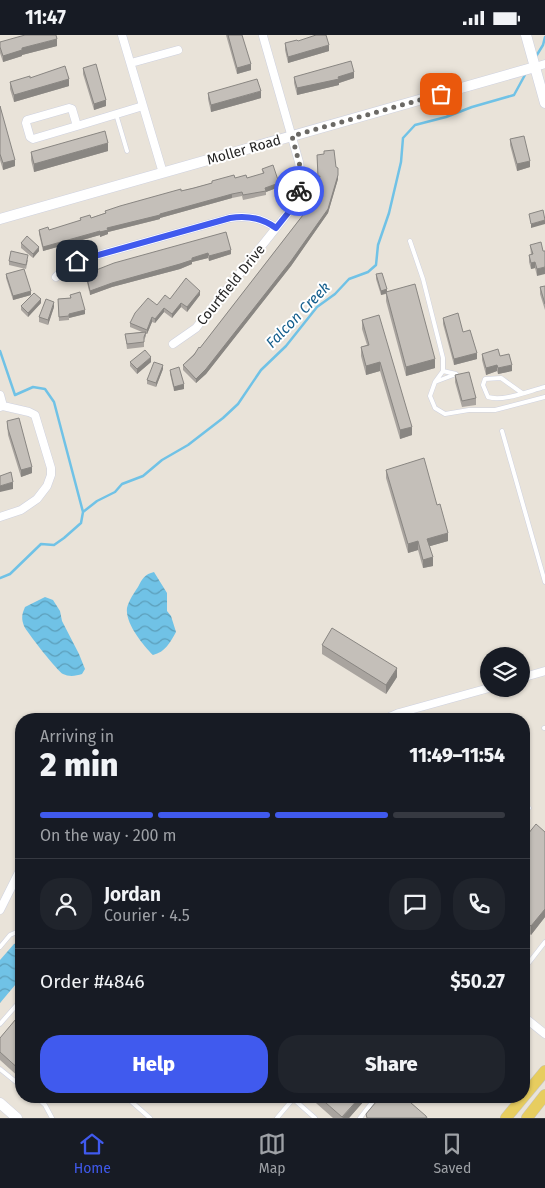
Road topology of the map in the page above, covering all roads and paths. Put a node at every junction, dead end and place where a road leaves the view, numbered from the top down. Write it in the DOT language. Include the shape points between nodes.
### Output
graph roads {
  1 [pos="122,35"];
  2 [pos="264,35"];
  3 [pos="526,37"];
  4 [pos="178,50"];
  5 [pos="130,63"];
  6 [pos="540,65"];
  7 [pos="544,100"];
  8 [pos="143,107"];
  9 [pos="116,114"];
  10 [pos="77,126"];
  11 [pos="292,136"];
  12 [pos="127,151"];
  13 [pos="163,173"];
  14 [pos="0,219"];
  15 [pos="276,228"];
  16 [pos="410,241"];
  17 [pos="56,277"];
  18 [pos="173,344"];
  19 [pos="443,371"];
  20 [pos="435,382"];
  21 [pos="545,387"];
  22 [pos="522,393"];
  23 [pos="0,395"];
  24 [pos="545,397"];
  25 [pos="2,407"];
  26 [pos="502,431"];
  27 [pos="0,517"];
  28 [pos="545,583"];
  29 [pos="545,671"];
  30 [pos="530,675"];
  31 [pos="480,690"];
  32 [pos="399,713"];
  33 [pos="15,880"];
  34 [pos="0,910"];
  35 [pos="15,933"];
  36 [pos="545,942"];
  37 [pos="0,947"];
  38 [pos="530,961"];
  39 [pos="15,1007"];
  40 [pos="530,1022"];
  41 [pos="0,1025"];
  42 [pos="545,1034"];
  43 [pos="0,1069"];
  44 [pos="545,1071"];
  45 [pos="15,1081"];
  46 [pos="530,1089"];
  47 [pos="545,1095"];
  48 [pos="0,1103"];
  49 [pos="43,1103"];
  50 [pos="133,1103"];
  51 [pos="288,1103"];
  52 [pos="298,1103"];
  53 [pos="372,1103"];
  54 [pos="518,1103"];
  55 [pos="18,1118"];
  56 [pos="52,1118"];
  57 [pos="150,1118"];
  58 [pos="277,1118"];
  59 [pos="315,1118"];
  60 [pos="360,1118"];
  61 [pos="506,1118"];
  62 [pos="526,1118"];
  1 -- 5 [label="street"];
  2 -- 11 [label="street, Courtfield Drive"];
  3 -- 6 [label="street"];
  4 -- 5 [label="street"];
  5 -- 8 [label="street"];
  6 -- 7 [label="street"];
  6 -- 11 [label="street, Moller Road"];
  8 -- 9 [label="street"];
  8 -- 13 [label="street"];
  9 -- 10 [label="street"];
  9 -- 12 [label="lane"];
  10 -- 10 [label="street" via="70,108 27,120 26,123 32,139"];
  11 -- 13 [label="street, Moller Road"];
  11 -- 15 [label="street, Courtfield Drive" via="301,170 300,186 292,208"];
  13 -- 14 [label="street, Moller Road"];
  15 -- 17 [label="street" via="252,217 230,218 77,261"];
  15 -- 18 [label="street, Courtfield Drive" via="196,328"];
  16 -- 19 [label="lane" via="439,340"];
  19 -- 20 [label="lane"];
  19 -- 20 [label="lane" via="456,374"];
  20 -- 24 [label="lane" via="430,396 434,409 445,414 495,410"];
  21 -- 22 [label="lane"];
  22 -- 22 [label="lane" via="501,378 485,379 483,385 488,397 495,399"];
  23 -- 25 [label="street"];
  25 -- 27 [label="street" via="35,415 52,471 38,499 21,510"];
  26 -- 28 [label="lane"];
  29 -- 30 [label="street"];
  31 -- 32 [label="street"];
  33 -- 34 [label="street"];
  35 -- 37 [label="lane"];
  36 -- 38 [label="lane"];
  39 -- 41 [label="lane"];
  40 -- 42 [label="street"];
  43 -- 45 [label="lane"];
  44 -- 46 [label="main road"];
  47 -- 62 [label="main road"];
  48 -- 55 [label="street"];
  49 -- 56 [label="lane"];
  50 -- 57 [label="lane"];
  51 -- 58 [label="lane"];
  52 -- 59 [label="lane"];
  53 -- 60 [label="lane"];
  54 -- 61 [label="main road"];
}
